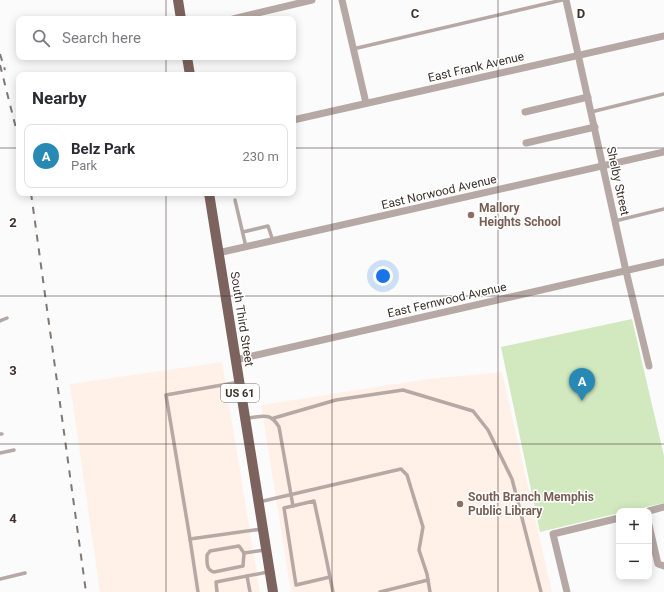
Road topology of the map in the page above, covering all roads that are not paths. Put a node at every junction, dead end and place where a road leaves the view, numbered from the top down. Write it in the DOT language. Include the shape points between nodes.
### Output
graph roads {
  1 [pos="178,0"];
  2 [pos="312,0"];
  3 [pos="342,0"];
  4 [pos="562,0"];
  5 [pos="566,0"];
  6 [pos="181,16"];
  7 [pos="245,16"];
  8 [pos="664,36"];
  9 [pos="353,49"];
  10 [pos="579,56"];
  11 [pos="188,60"];
  12 [pos="190,72"];
  13 [pos="664,94"];
  14 [pos="588,98"];
  15 [pos="366,104"];
  16 [pos="525,112"];
  17 [pos="591,112"];
  18 [pos="296,119"];
  19 [pos="595,127"];
  20 [pos="526,143"];
  21 [pos="664,152"];
  22 [pos="604,166"];
  23 [pos="209,196"];
  24 [pos="235,200"];
  25 [pos="664,209"];
  26 [pos="615,221"];
  27 [pos="243,232"];
  28 [pos="273,241"];
  29 [pos="246,247"];
  30 [pos="218,253"];
  31 [pos="664,262"];
  32 [pos="626,271"];
  33 [pos="6,318"];
  34 [pos="0,320"];
  35 [pos="235,360"];
  36 [pos="649,366"];
  37 [pos="239,382"];
  38 [pos="244,418"];
  39 [pos="274,418"];
  40 [pos="14,450"];
  41 [pos="0,453"];
  42 [pos="291,495"];
  43 [pos="258,502"];
  44 [pos="293,506"];
  45 [pos="664,507"];
  46 [pos="652,510"];
  47 [pos="616,519"];
  48 [pos="262,528"];
  49 [pos="652,538"];
  50 [pos="190,539"];
  51 [pos="266,550"];
  52 [pos="244,553"];
  53 [pos="664,566"];
  54 [pos="270,571"];
  55 [pos="25,573"];
  56 [pos="247,576"];
  57 [pos="330,577"];
  58 [pos="0,579"];
  59 [pos="428,580"];
  60 [pos="198,592"];
  61 [pos="217,592"];
  62 [pos="250,592"];
  63 [pos="273,592"];
  64 [pos="333,592"];
  65 [pos="380,592"];
  66 [pos="430,592"];
  67 [pos="541,592"];
  68 [pos="567,592"];
  1 -- 6 [label="main road"];
  2 -- 7 [label="street"];
  3 -- 9 [label="street"];
  4 -- 9 [label="lane"];
  5 -- 10 [label="street, Shelby Street"];
  8 -- 10 [label="street, East Frank Avenue"];
  9 -- 15 [label="street"];
  10 -- 14 [label="street, Shelby Street"];
  10 -- 15 [label="street, East Frank Avenue"];
  11 -- 12 [label="main road"];
  13 -- 17 [label="lane"];
  14 -- 16 [label="street"];
  14 -- 17 [label="street, Shelby Street"];
  15 -- 18 [label="street, East Frank Avenue"];
  17 -- 19 [label="street, Shelby Street"];
  19 -- 20 [label="street"];
  19 -- 22 [label="street, Shelby Street"];
  21 -- 22 [label="street, East Norwood Avenue"];
  22 -- 26 [label="street, Shelby Street"];
  22 -- 28 [label="street, East Norwood Avenue"];
  23 -- 30 [label="main road, South Third Street / US 61"];
  24 -- 27 [label="lane"];
  25 -- 26 [label="lane"];
  26 -- 32 [label="street, Shelby Street"];
  27 -- 28 [label="lane" via="268,226"];
  27 -- 29 [label="lane"];
  28 -- 29 [label="street, East Norwood Avenue"];
  29 -- 30 [label="street, East Norwood Avenue"];
  30 -- 35 [label="main road, South Third Street / US 61"];
  31 -- 32 [label="street, East Fernwood Avenue"];
  32 -- 35 [label="street, East Fernwood Avenue"];
  32 -- 36 [label="street, Shelby Street"];
  33 -- 34 [label="lane"];
  35 -- 37 [label="main road, South Third Street / US 61"];
  37 -- 38 [label="main road, South Third Street / US 61"];
  37 -- 50 [label="lane" via="166,395"];
  38 -- 39 [label="lane"];
  38 -- 43 [label="main road, South Third Street / US 61"];
  39 -- 42 [label="lane" via="279,427"];
  39 -- 67 [label="lane" via="336,400 404,390 473,411 488,430 512,479"];
  40 -- 41 [label="lane"];
  42 -- 43 [label="lane"];
  42 -- 44 [label="lane"];
  42 -- 59 [label="lane" via="402,469 407,475 423,527 419,550"];
  43 -- 48 [label="main road, South Third Street / US 61"];
  44 -- 57 [label="lane" via="314,501"];
  44 -- 57 [label="lane" via="284,508 296,585"];
  45 -- 46 [label="street"];
  47 -- 68 [label="street" via="553,534"];
  48 -- 50 [label="lane"];
  48 -- 51 [label="main road, South Third Street / US 61"];
  49 -- 53 [label="street" via="658,564"];
  50 -- 60 [label="lane"];
  51 -- 52 [label="lane"];
  51 -- 54 [label="main road, South Third Street / US 61"];
  52 -- 52 [label="lane" via="239,546 210,551 207,555 208,568 214,572 240,568 244,562"];
  54 -- 56 [label="lane"];
  54 -- 63 [label="main road, South Third Street / US 61"];
  55 -- 58 [label="lane"];
  56 -- 61 [label="lane" via="216,582"];
  56 -- 62 [label="lane"];
  57 -- 64 [label="lane"];
  59 -- 65 [label="lane"];
  59 -- 66 [label="lane"];
}
